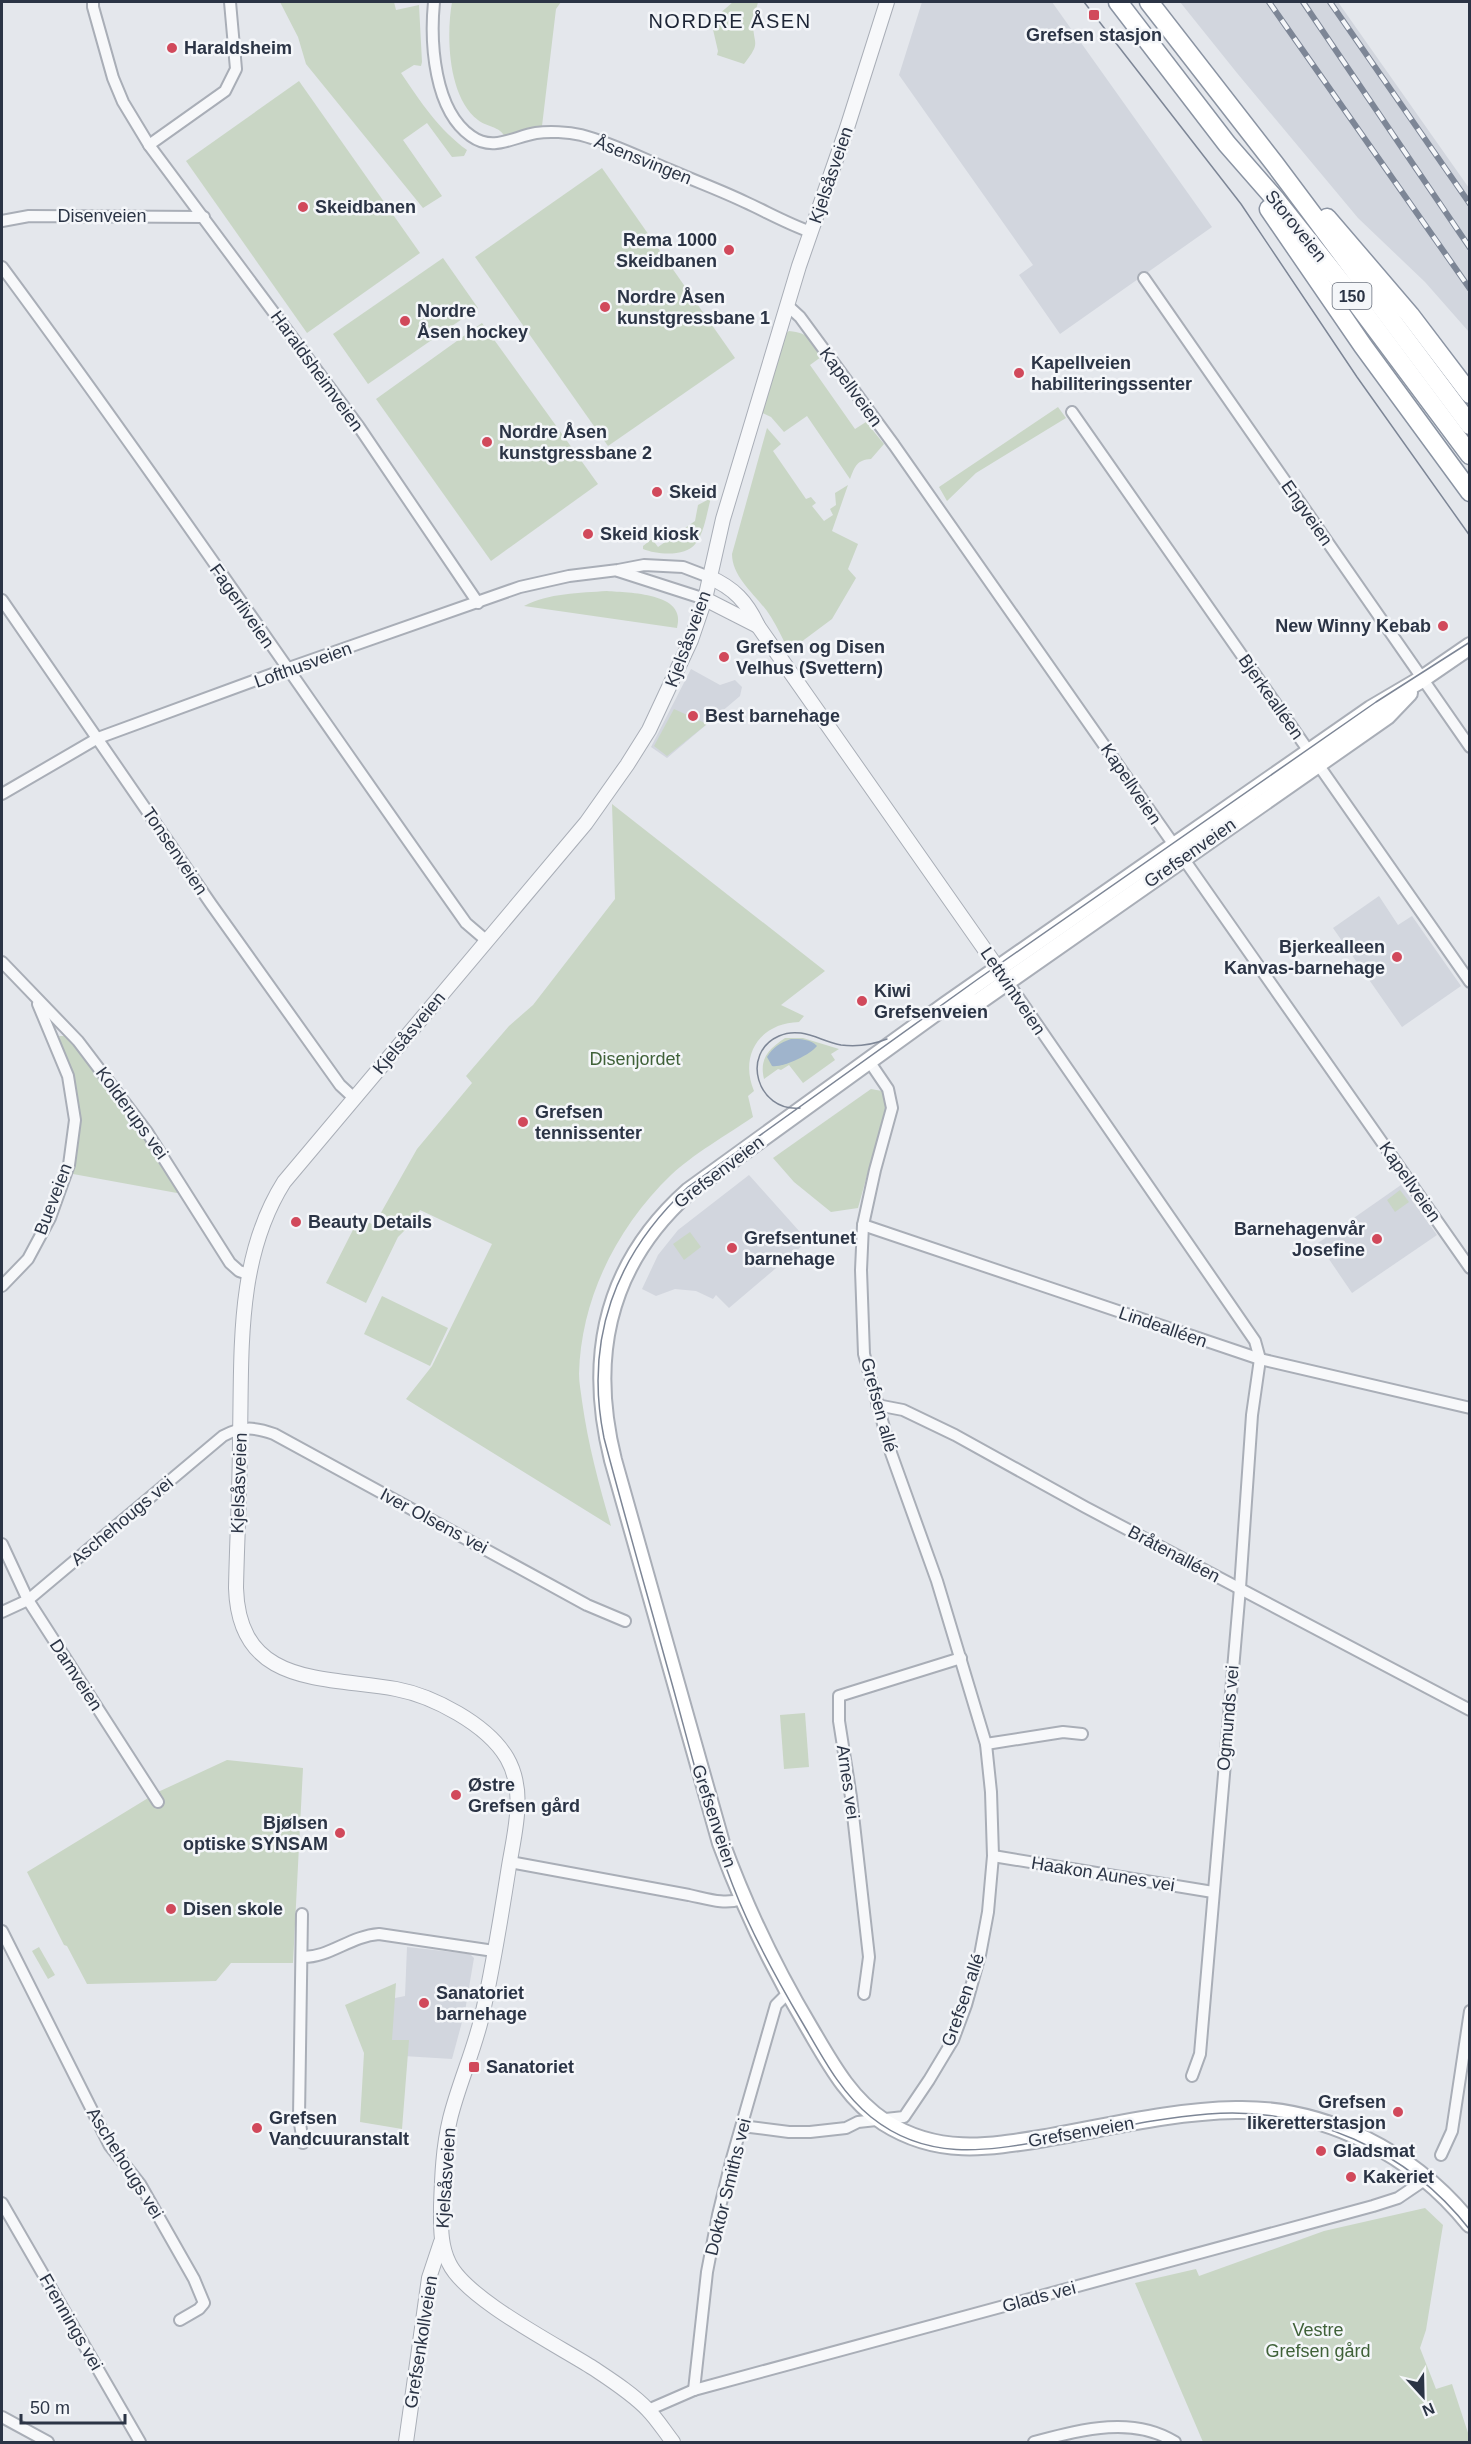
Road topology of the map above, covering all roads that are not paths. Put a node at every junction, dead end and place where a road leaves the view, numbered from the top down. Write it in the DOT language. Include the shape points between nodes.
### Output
graph roads {
  1 [pos="93,2"];
  2 [pos="230,2"];
  3 [pos="434,2"];
  4 [pos="887,2"];
  5 [pos="1118,2"];
  6 [pos="1149,2"];
  7 [pos="1227,144"];
  8 [pos="149,145"];
  9 [pos="1274,163"];
  10 [pos="204,217"];
  11 [pos="2,221"];
  12 [pos="811,232"];
  13 [pos="2,267"];
  14 [pos="1144,278"];
  15 [pos="787,305"];
  16 [pos="1470,394"];
  17 [pos="1072,412"];
  18 [pos="1470,425"];
  19 [pos="1470,455"];
  20 [pos="1470,492"];
  21 [pos="618,570"];
  22 [pos="709,577"];
  23 [pos="705,599"];
  24 [pos="2,600"];
  25 [pos="478,603"];
  26 [pos="758,626"];
  27 [pos="1470,646"];
  28 [pos="286,669"];
  29 [pos="1422,679"];
  30 [pos="98,738"];
  31 [pos="1470,747"];
  32 [pos="1314,758"];
  33 [pos="2,794"];
  34 [pos="1179,852"];
  35 [pos="487,941"];
  36 [pos="2,962"];
  37 [pos="1003,975"];
  38 [pos="1470,982"];
  39 [pos="36,999"];
  40 [pos="869,1061"];
  41 [pos="354,1098"];
  42 [pos="863,1226"];
  43 [pos="1470,1268"];
  44 [pos="248,1274"];
  45 [pos="2,1286"];
  46 [pos="1260,1359"];
  47 [pos="877,1405"];
  48 [pos="1470,1408"];
  49 [pos="241,1428"];
  50 [pos="2,1544"];
  51 [pos="1240,1588"];
  52 [pos="28,1600"];
  53 [pos="2,1612"];
  54 [pos="625,1622"];
  55 [pos="961,1658"];
  56 [pos="1470,1710"];
  57 [pos="1082,1734"];
  58 [pos="986,1744"];
  59 [pos="158,1802"];
  60 [pos="993,1856"];
  61 [pos="510,1862"];
  62 [pos="1212,1892"];
  63 [pos="742,1899"];
  64 [pos="302,1914"];
  65 [pos="2,1931"];
  66 [pos="494,1951"];
  67 [pos="302,1957"];
  68 [pos="789,1992"];
  69 [pos="864,1994"];
  70 [pos="1470,2012"];
  71 [pos="1192,2076"];
  72 [pos="880,2119"];
  73 [pos="742,2126"];
  74 [pos="303,2143"];
  75 [pos="1442,2155"];
  76 [pos="1426,2179"];
  77 [pos="2,2203"];
  78 [pos="1467,2215"];
  79 [pos="441,2242"];
  80 [pos="180,2320"];
  81 [pos="694,2390"];
  82 [pos="648,2410"];
  83 [pos="2,2417"];
  84 [pos="48,2442"];
  85 [pos="140,2442"];
  86 [pos="406,2442"];
  87 [pos="673,2442"];
  88 [pos="1034,2442"];
  89 [pos="1175,2442"];
  1 -- 8 [label="street, Haraldsheimveien" via="113,78"];
  2 -- 8 [label="street" via="236,69 225,91"];
  3 -- 12 [label="street, Åsensvingen" via="432,26 445,104 461,128 480,142 508,142 536,133 578,134 743,200"];
  4 -- 12 [label="street, Kjelsåsveien"];
  5 -- 7 [label="highway, Storoveien / 150"];
  6 -- 9 [label="highway, Storoveien / 150"];
  7 -- 19 [label="highway, Storoveien / 150" via="1341,282"];
  7 -- 20 [label="highway, 150" via="1343,316"];
  8 -- 10 [label="street, Haraldsheimveien"];
  9 -- 16 [label="highway, 150" via="1361,255"];
  9 -- 18 [label="highway, Storoveien / 150"];
  10 -- 11 [label="street, Disenveien" via="29,216"];
  10 -- 25 [label="street, Haraldsheimveien" via="359,427"];
  12 -- 15 [label="street, Kjelsåsveien"];
  13 -- 28 [label="street, Fagerliveien" via="93,390"];
  14 -- 29 [label="street, Engveien"];
  15 -- 22 [label="street, Kjelsåsveien"];
  15 -- 34 [label="street, Kapellveien" via="800,317 894,445"];
  17 -- 32 [label="street, Bjerkealléen"];
  21 -- 22 [label="street, Lofthusveien" via="666,565"];
  21 -- 23 [label="street, Lofthusveien"];
  21 -- 25 [label="street, Lofthusveien" via="540,582"];
  22 -- 23 [label="street, Kjelsåsveien"];
  22 -- 26 [label="street, Lettvintveien" via="743,598"];
  23 -- 26 [label="street, Lettvintveien"];
  23 -- 35 [label="street, Kjelsåsveien" via="677,674 627,765 586,823"];
  24 -- 30 [label="street, Tonsenveien"];
  25 -- 28 [label="street, Lofthusveien"];
  26 -- 37 [label="street, Lettvintveien"];
  27 -- 29 [label="main road, Grefsenveien"];
  28 -- 30 [label="street, Lofthusveien"];
  28 -- 35 [label="street, Fagerliveien" via="466,923"];
  29 -- 31 [label="street, Engveien"];
  29 -- 32 [label="main road, Grefsenveien" via="1379,704"];
  30 -- 33 [label="street, Lofthusveien"];
  30 -- 41 [label="street, Tonsenveien" via="211,904 340,1085"];
  32 -- 34 [label="main road, Grefsenveien"];
  32 -- 38 [label="street, Bjerkealléen"];
  34 -- 37 [label="main road, Grefsenveien"];
  34 -- 43 [label="street, Kapellveien"];
  35 -- 41 [label="street, Kjelsåsveien"];
  36 -- 39 [label="street, Kolderups vei"];
  37 -- 40 [label="main road, Grefsenveien" via="978,1002 946,1005"];
  37 -- 46 [label="street, Lettvintveien" via="1255,1341"];
  39 -- 44 [label="street, Kolderups vei" via="78,1041 153,1140 230,1263"];
  39 -- 45 [label="street, Bueveien" via="68,1076 75,1120 69,1165 50,1218 28,1259"];
  40 -- 42 [label="street, Grefsen allé" via="888,1089 892,1108"];
  40 -- 63 [label="main road, Grefsenveien" via="705,1179 670,1209 643,1242 626,1272 611,1309 604,1344 601,1399 607,1437 705,1790"];
  41 -- 44 [label="street, Kjelsåsveien" via="277,1194 260,1230"];
  42 -- 46 [label="street, Lindealléen"];
  42 -- 47 [label="street, Grefsen allé" via="864,1354"];
  44 -- 49 [label="street, Kjelsåsveien"];
  46 -- 48 [label="street, Lindealléen"];
  46 -- 51 [label="street, Ogmunds vei" via="1252,1415"];
  47 -- 51 [label="street, Bråtenalléen" via="903,1410 955,1435"];
  47 -- 55 [label="street, Grefsen allé"];
  49 -- 52 [label="street, Aschehougs vei" via="214,1443"];
  49 -- 54 [label="street, Iver Olsens vei" via="274,1434"];
  49 -- 61 [label="street, Kjelsåsveien" via="236,1600 248,1639 263,1656 292,1674 410,1693 450,1709 486,1733 508,1759 517,1787"];
  50 -- 52 [label="street, Damveien"];
  51 -- 56 [label="street, Bråtenalléen"];
  51 -- 62 [label="street, Ogmunds vei"];
  52 -- 53 [label="street, Aschehougs vei"];
  52 -- 59 [label="street, Damveien"];
  55 -- 58 [label="street, Grefsen allé"];
  55 -- 69 [label="street, Arnes vei" via="839,1696 869,1957"];
  57 -- 58 [label="street" via="1063,1731"];
  58 -- 60 [label="street, Grefsen allé"];
  60 -- 62 [label="street, Haakon Aunes vei"];
  60 -- 72 [label="street, Grefsen allé" via="980,1955 953,2040 904,2117"];
  61 -- 63 [label="street" via="726,1903"];
  61 -- 66 [label="street, Kjelsåsveien"];
  62 -- 71 [label="street, Ogmunds vei" via="1200,2054"];
  63 -- 68 [label="main road, Grefsenveien"];
  64 -- 67 [label="street"];
  65 -- 80 [label="street, Aschehougs vei" via="110,2146 140,2184 194,2279 204,2303"];
  66 -- 67 [label="street" via="379,1934 364,1935 313,1957"];
  66 -- 79 [label="street, Kjelsåsveien" via="478,2031 449,2122 442,2181"];
  67 -- 74 [label="street" via="299,2117"];
  68 -- 72 [label="main road, Grefsenveien" via="840,2079"];
  68 -- 73 [label="street, Doktor Smiths vei" via="776,2005"];
  70 -- 75 [label="street" via="1452,2131"];
  72 -- 73 [label="street, Grefsen allé" via="810,2132"];
  72 -- 76 [label="main road, Grefsenveien" via="915,2137 968,2148 1196,2112 1275,2112 1353,2134"];
  73 -- 81 [label="street, Doktor Smiths vei" via="707,2272"];
  76 -- 78 [label="main road, Grefsenveien"];
  76 -- 81 [label="street, Glads vei" via="1398,2198 1373,2206"];
  77 -- 85 [label="street, Frennings vei"];
  79 -- 82 [label="street, Kjelsåsveien" via="451,2268 468,2287 595,2370"];
  79 -- 86 [label="street, Grefsenkollveien" via="429,2278"];
  81 -- 82 [label="street, Glads vei"];
  82 -- 87 [label="street, Kjelsåsveien"];
  83 -- 84 [label="street"];
  88 -- 89 [label="street" via="1085,2430 1126,2427 1151,2430"];
}
